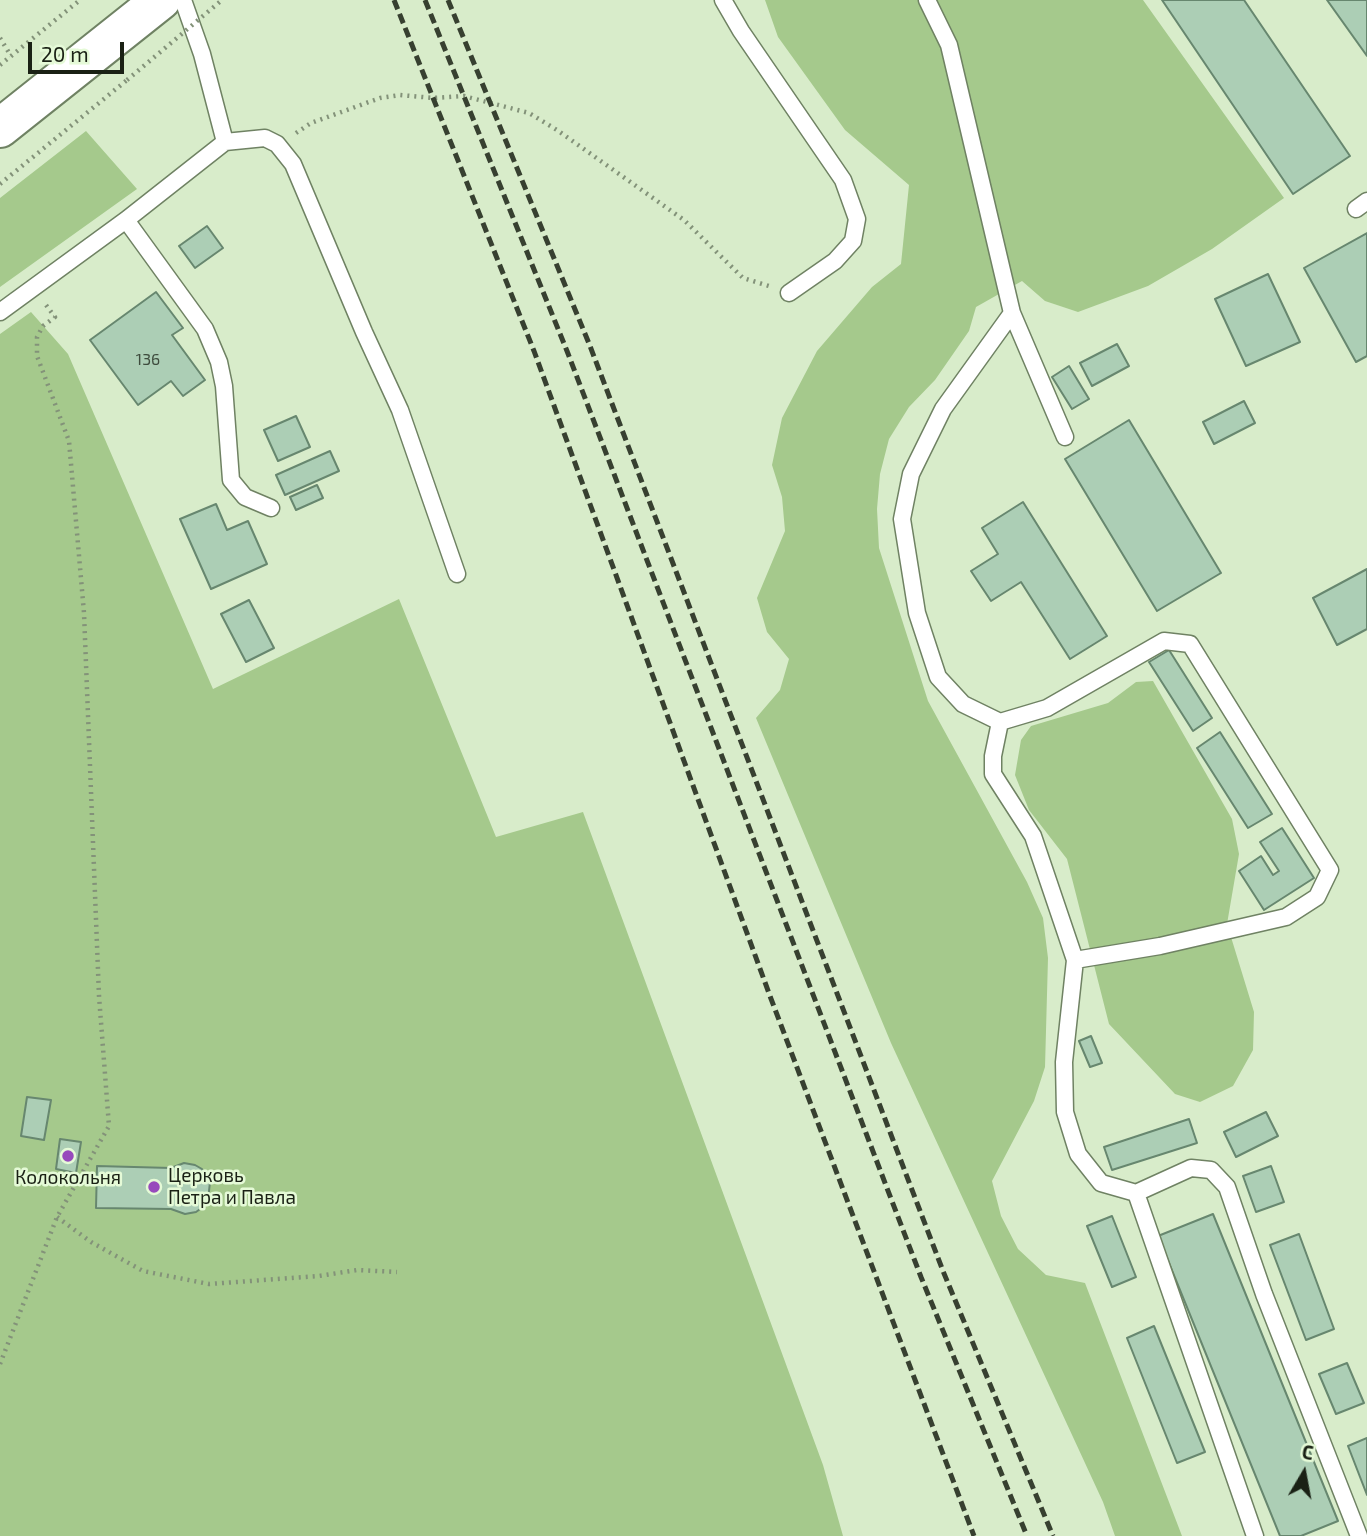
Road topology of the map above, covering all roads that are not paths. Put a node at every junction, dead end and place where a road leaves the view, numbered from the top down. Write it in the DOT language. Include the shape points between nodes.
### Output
graph roads {
  1 [pos="161,0"];
  2 [pos="183,0"];
  3 [pos="723,0"];
  4 [pos="927,0"];
  5 [pos="0,128"];
  6 [pos="225,142"];
  7 [pos="126,220"];
  8 [pos="789,293"];
  9 [pos="0,312"];
  10 [pos="1012,313"];
  11 [pos="1065,437"];
  12 [pos="271,508"];
  13 [pos="457,574"];
  14 [pos="1000,722"];
  15 [pos="1075,960"];
  16 [pos="1136,1193"];
  17 [pos="1255,1536"];
  18 [pos="1359,1536"];
  1 -- 5 [label="main road"];
  2 -- 6 [label="lane"];
  3 -- 8 [label="lane" via="844,180 857,219 853,241 835,261"];
  4 -- 10 [label="lane" via="950,46"];
  6 -- 7 [label="lane"];
  6 -- 13 [label="lane" via="265,138 277,144 293,164 400,410"];
  7 -- 9 [label="lane"];
  7 -- 12 [label="lane" via="205,329 219,362 231,480 245,497"];
  10 -- 11 [label="lane"];
  10 -- 14 [label="lane" via="943,409 912,474 902,519 917,613 938,677 963,704"];
  14 -- 15 [label="lane" via="993,774 1033,836"];
  14 -- 15 [label="lane" via="1047,708 1164,641 1190,644 1329,870 1317,897 1286,917"];
  15 -- 16 [label="lane" via="1064,1062 1065,1112 1078,1154 1101,1183"];
  16 -- 17 [label="lane"];
  16 -- 18 [label="lane" via="1191,1168 1211,1170 1227,1187"];
}
